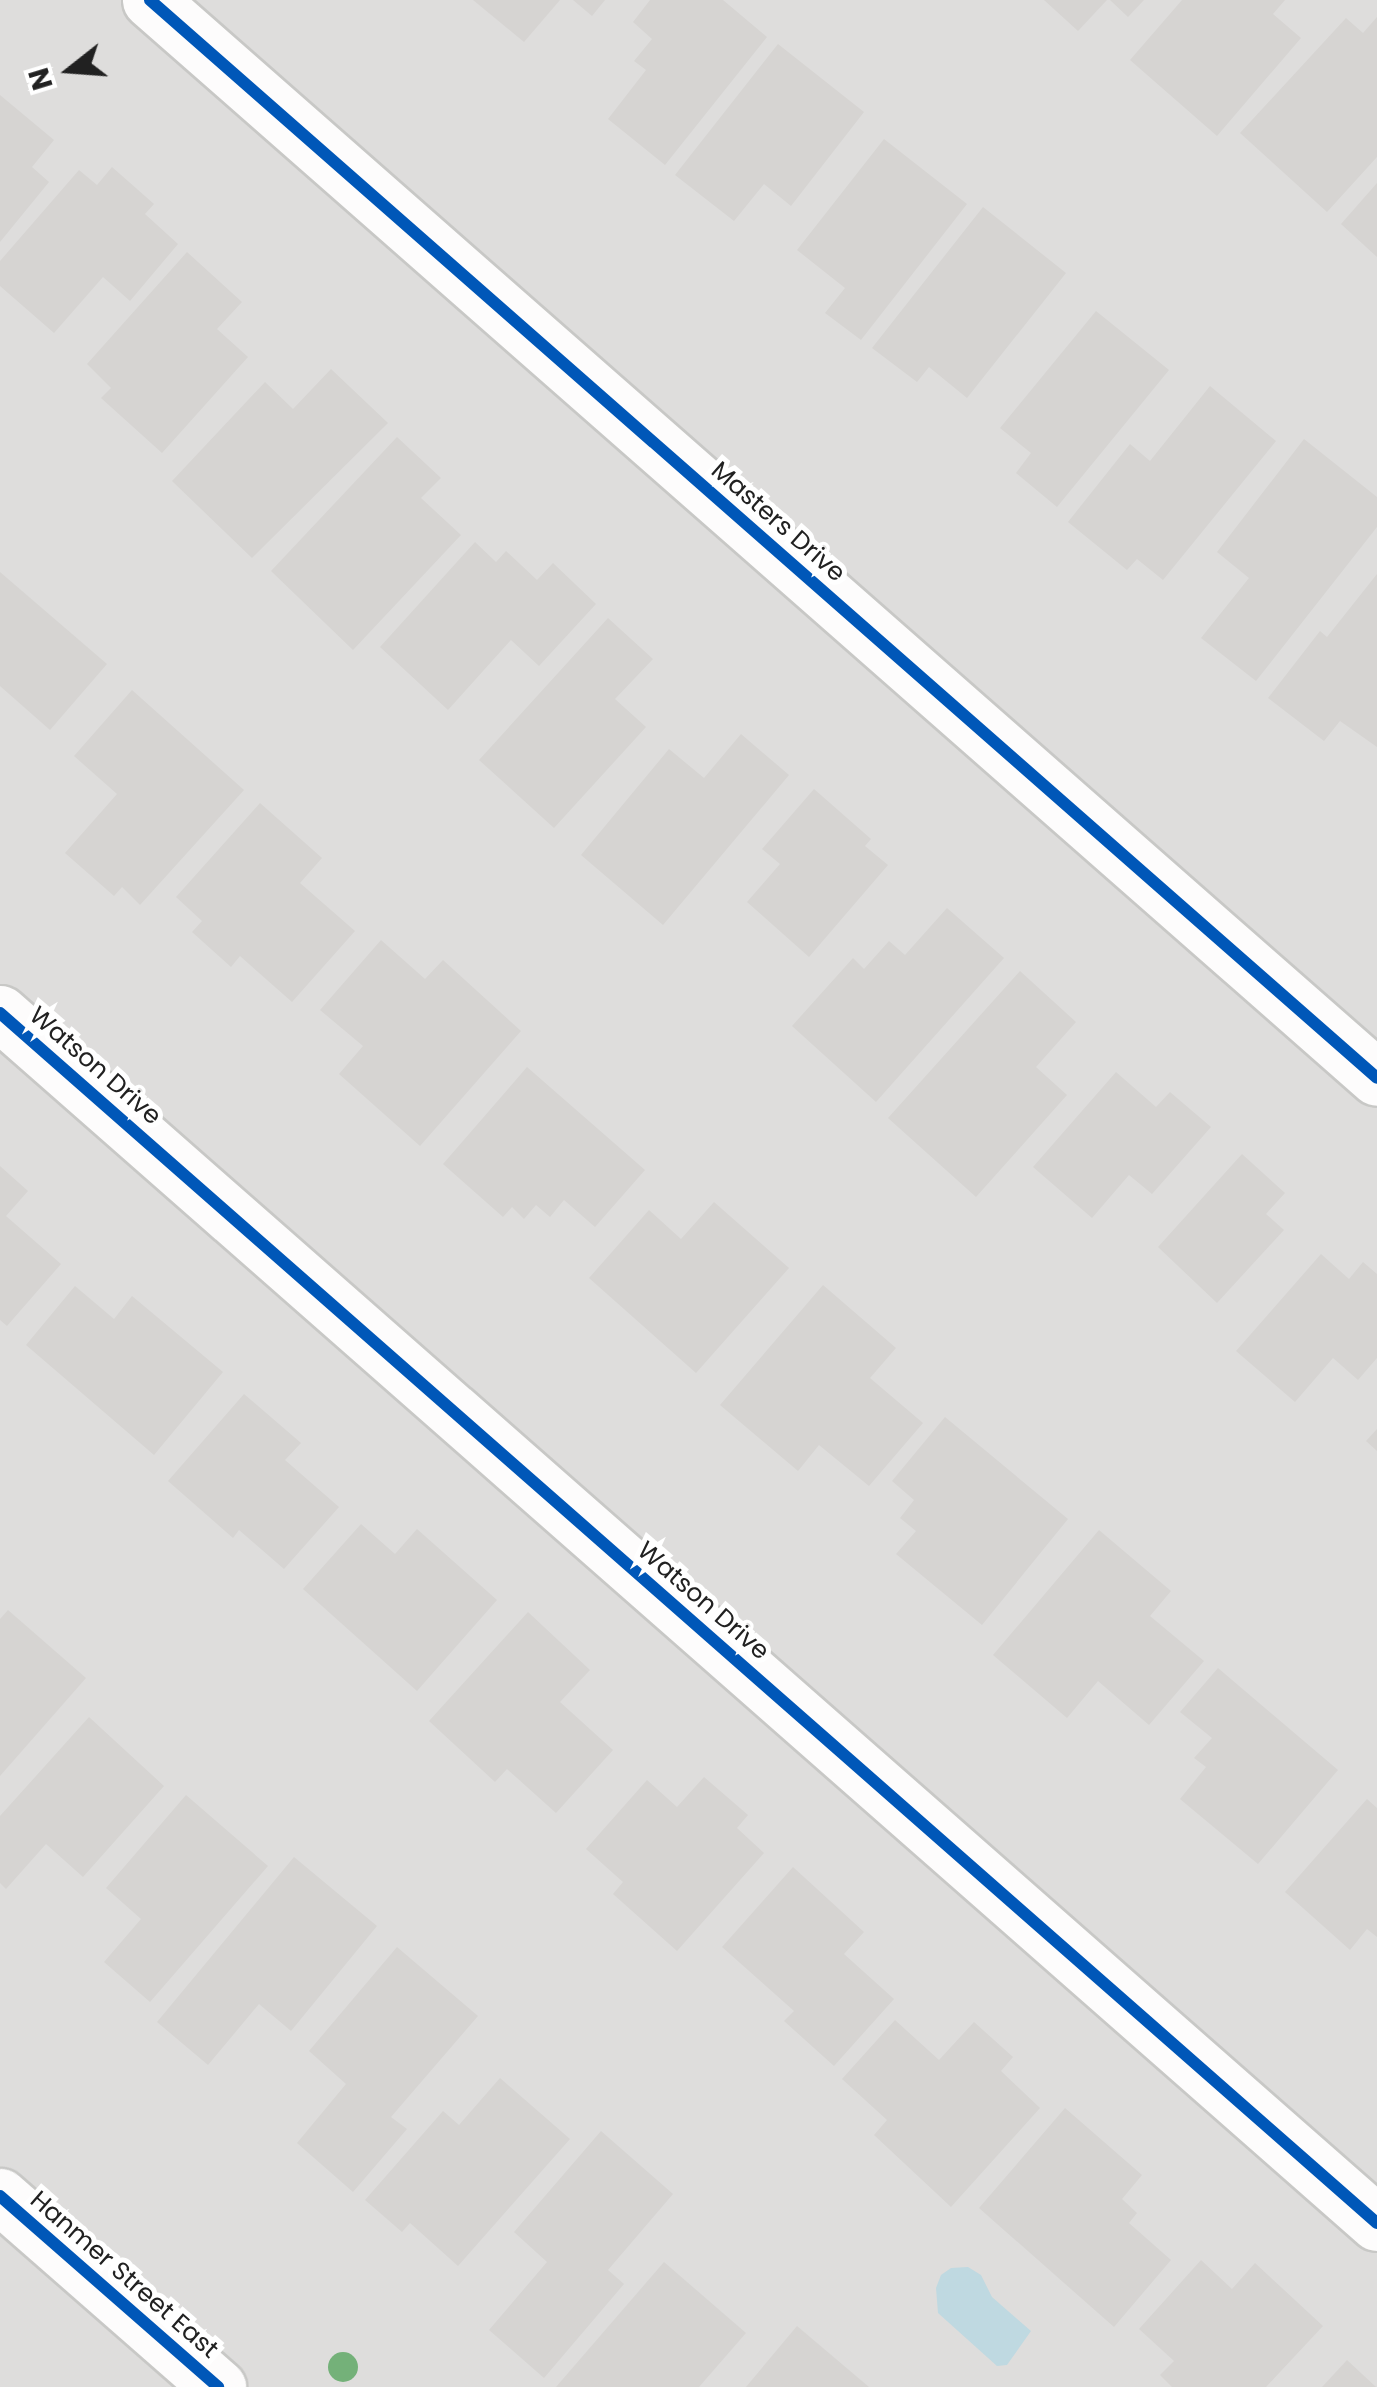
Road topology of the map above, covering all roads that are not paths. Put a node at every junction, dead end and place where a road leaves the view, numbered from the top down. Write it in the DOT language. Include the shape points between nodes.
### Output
graph roads {
  1 [pos="150,0"];
  2 [pos="0,1013"];
  3 [pos="1377,1078"];
  4 [pos="0,2196"];
  5 [pos="1377,2222"];
  6 [pos="218,2387"];
  1 -- 3 [label="street, Masters Drive"];
  2 -- 5 [label="street, Watson Drive"];
  4 -- 6 [label="street, Hanmer Street East"];
}
